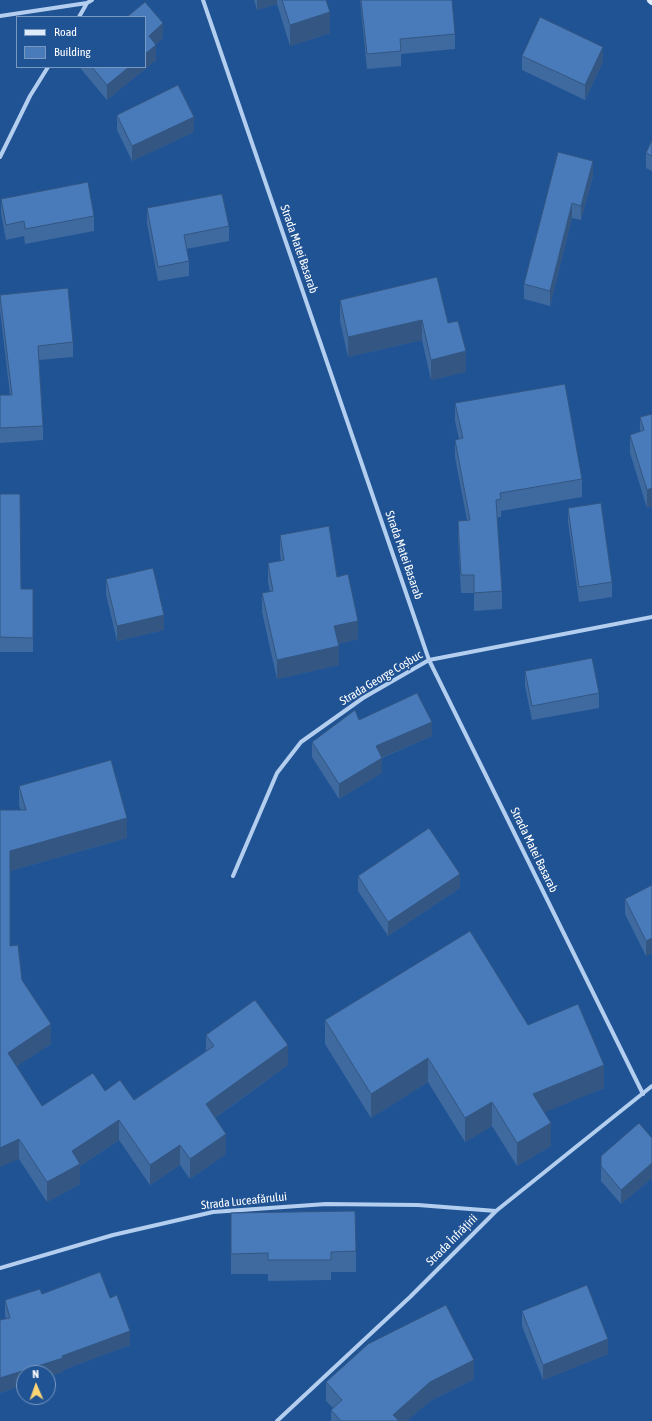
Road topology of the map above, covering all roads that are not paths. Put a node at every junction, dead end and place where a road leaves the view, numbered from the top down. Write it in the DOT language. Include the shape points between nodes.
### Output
graph roads {
  1 [pos="92,0"];
  2 [pos="203,0"];
  3 [pos="87,3"];
  4 [pos="0,16"];
  5 [pos="79,16"];
  6 [pos="47,68"];
  7 [pos="0,157"];
  8 [pos="652,617"];
  9 [pos="429,660"];
  10 [pos="234,876"];
  11 [pos="652,1086"];
  12 [pos="643,1094"];
  13 [pos="496,1211"];
  14 [pos="0,1268"];
  15 [pos="278,1421"];
  1 -- 3 [label="street"];
  2 -- 9 [label="street, Strada Matei Basarab"];
  3 -- 4 [label="street"];
  3 -- 5 [label="street"];
  6 -- 7 [label="street" via="30,96"];
  8 -- 9 [label="street, Strada George Coșbuc"];
  9 -- 10 [label="street, Strada George Coșbuc" via="363,698 301,742 277,773"];
  9 -- 12 [label="street, Strada Matei Basarab"];
  11 -- 12 [label="street, Strada Înfrățirii"];
  12 -- 13 [label="street, Strada Înfrățirii"];
  13 -- 14 [label="street, Strada Luceafărului" via="418,1205 326,1204 213,1212 113,1235"];
  13 -- 15 [label="street, Strada Înfrățirii" via="410,1297"];
}
